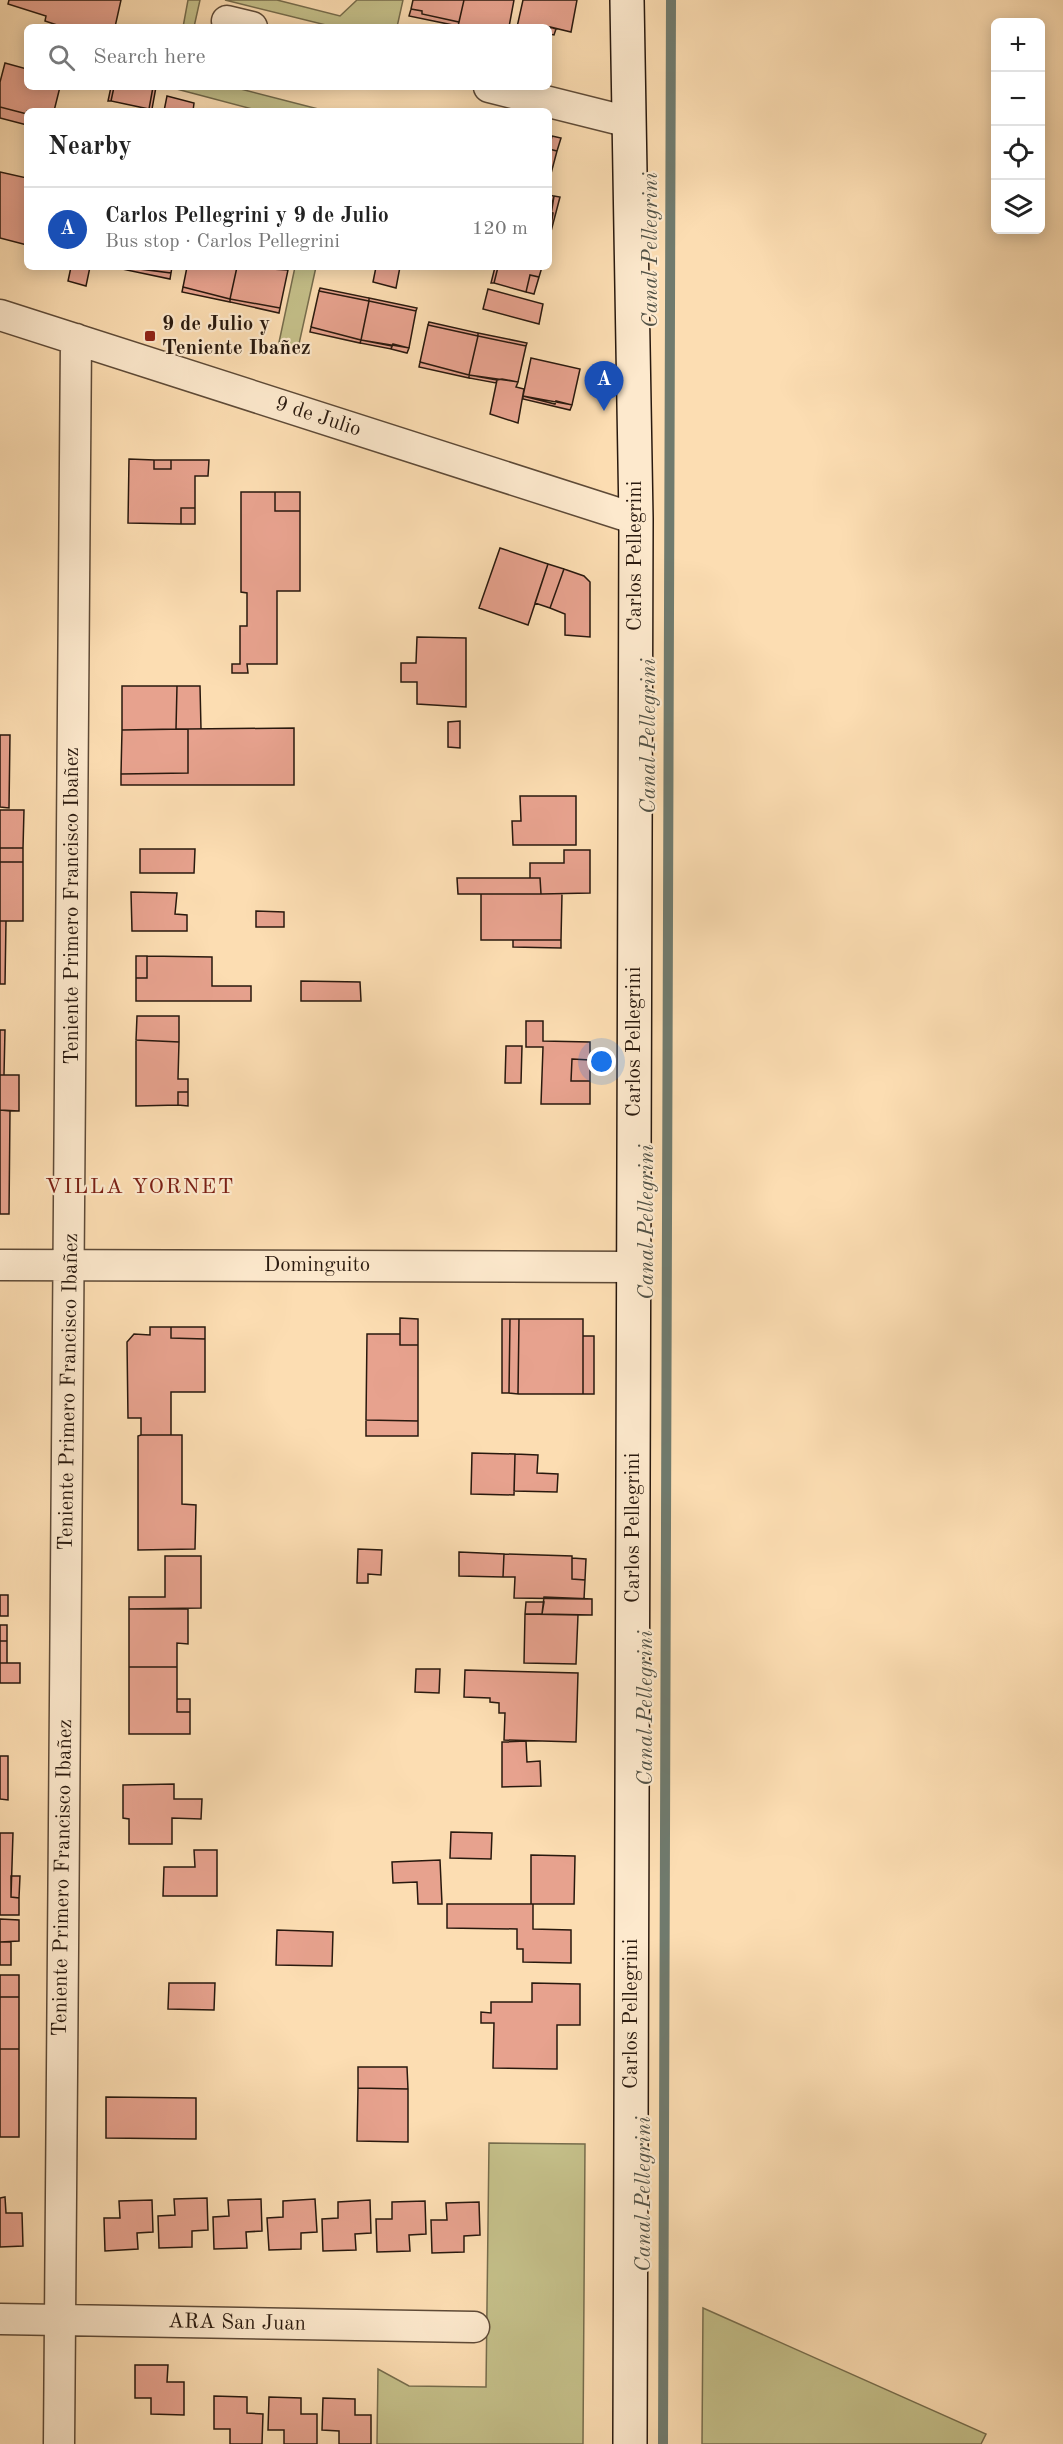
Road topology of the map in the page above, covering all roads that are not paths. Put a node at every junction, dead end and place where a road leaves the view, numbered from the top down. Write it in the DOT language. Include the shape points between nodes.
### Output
graph roads {
  1 [pos="627,0"];
  2 [pos="501,90"];
  3 [pos="629,122"];
  4 [pos="0,315"];
  5 [pos="76,339"];
  6 [pos="636,519"];
  7 [pos="0,1265"];
  8 [pos="70,1265"];
  9 [pos="633,1266"];
  10 [pos="0,2319"];
  11 [pos="59,2320"];
  12 [pos="474,2327"];
  13 [pos="59,2444"];
  14 [pos="630,2444"];
  1 -- 3 [label="main road, Carlos Pellegrini"];
  2 -- 3 [label="street"];
  3 -- 6 [label="main road, Carlos Pellegrini"];
  4 -- 5 [label="street, 9 de Julio"];
  5 -- 6 [label="street, 9 de Julio"];
  5 -- 8 [label="street, Teniente Primero Francisco Ibañez"];
  6 -- 9 [label="main road, Carlos Pellegrini"];
  7 -- 8 [label="street, Dominguito"];
  8 -- 9 [label="street, Dominguito"];
  8 -- 11 [label="street, Teniente Primero Francisco Ibañez"];
  9 -- 14 [label="main road, Carlos Pellegrini"];
  10 -- 11 [label="street, ARA San Juan"];
  11 -- 12 [label="street, ARA San Juan"];
  11 -- 13 [label="street, Teniente Primero Francisco Ibañez"];
}
